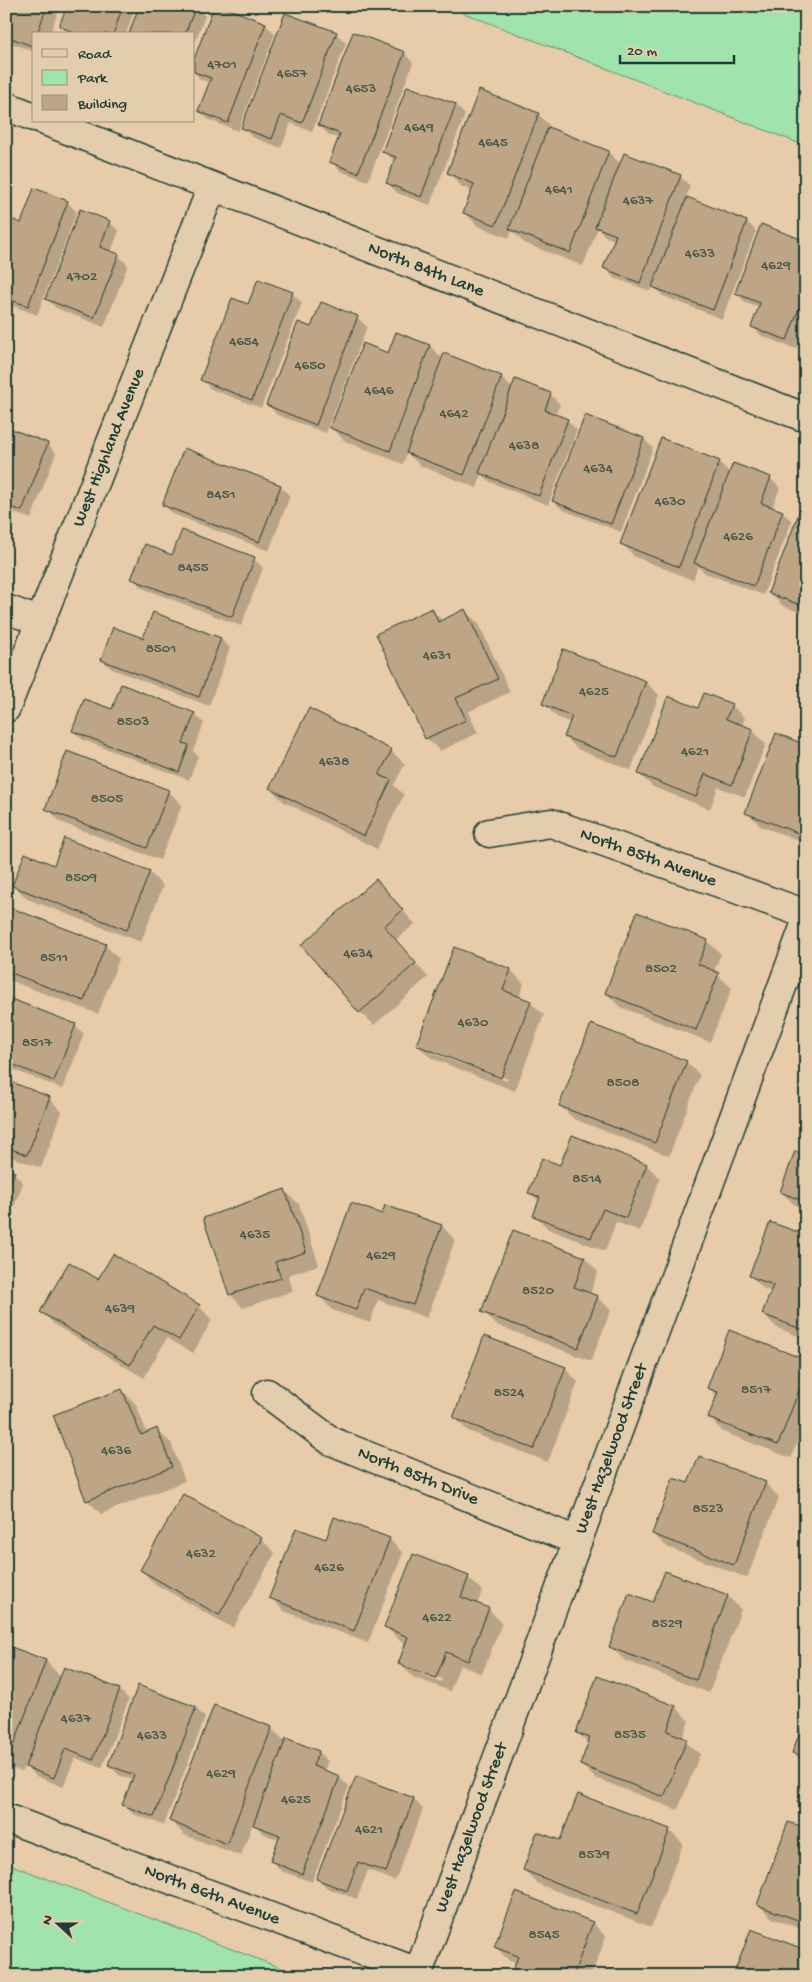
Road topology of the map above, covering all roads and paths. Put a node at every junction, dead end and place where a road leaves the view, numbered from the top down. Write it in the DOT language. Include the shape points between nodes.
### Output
graph roads {
  1 [pos="6,106"];
  2 [pos="32,116"];
  3 [pos="48,122"];
  4 [pos="212,187"];
  5 [pos="806,418"];
  6 [pos="6,609"];
  7 [pos="39,621"];
  8 [pos="6,708"];
  9 [pos="489,833"];
  10 [pos="806,914"];
  11 [pos="806,922"];
  12 [pos="267,1393"];
  13 [pos="578,1541"];
  14 [pos="6,1818"];
  15 [pos="417,1974"];
  1 -- 2 [label="street"];
  3 -- 4 [label="street, North 84th Lane"];
  4 -- 5 [label="street, North 84th Lane"];
  4 -- 7 [label="street, West Highland Avenue"];
  6 -- 7 [label="street"];
  7 -- 8 [label="street, West Highland Avenue"];
  9 -- 10 [label="street, North 85th Avenue" via="551,823"];
  11 -- 13 [label="street, West Hazelwood Street"];
  12 -- 13 [label="street, North 85th Drive" via="331,1441"];
  13 -- 15 [label="street, West Hazelwood Street"];
  14 -- 15 [label="street, North 86th Avenue"];
}
